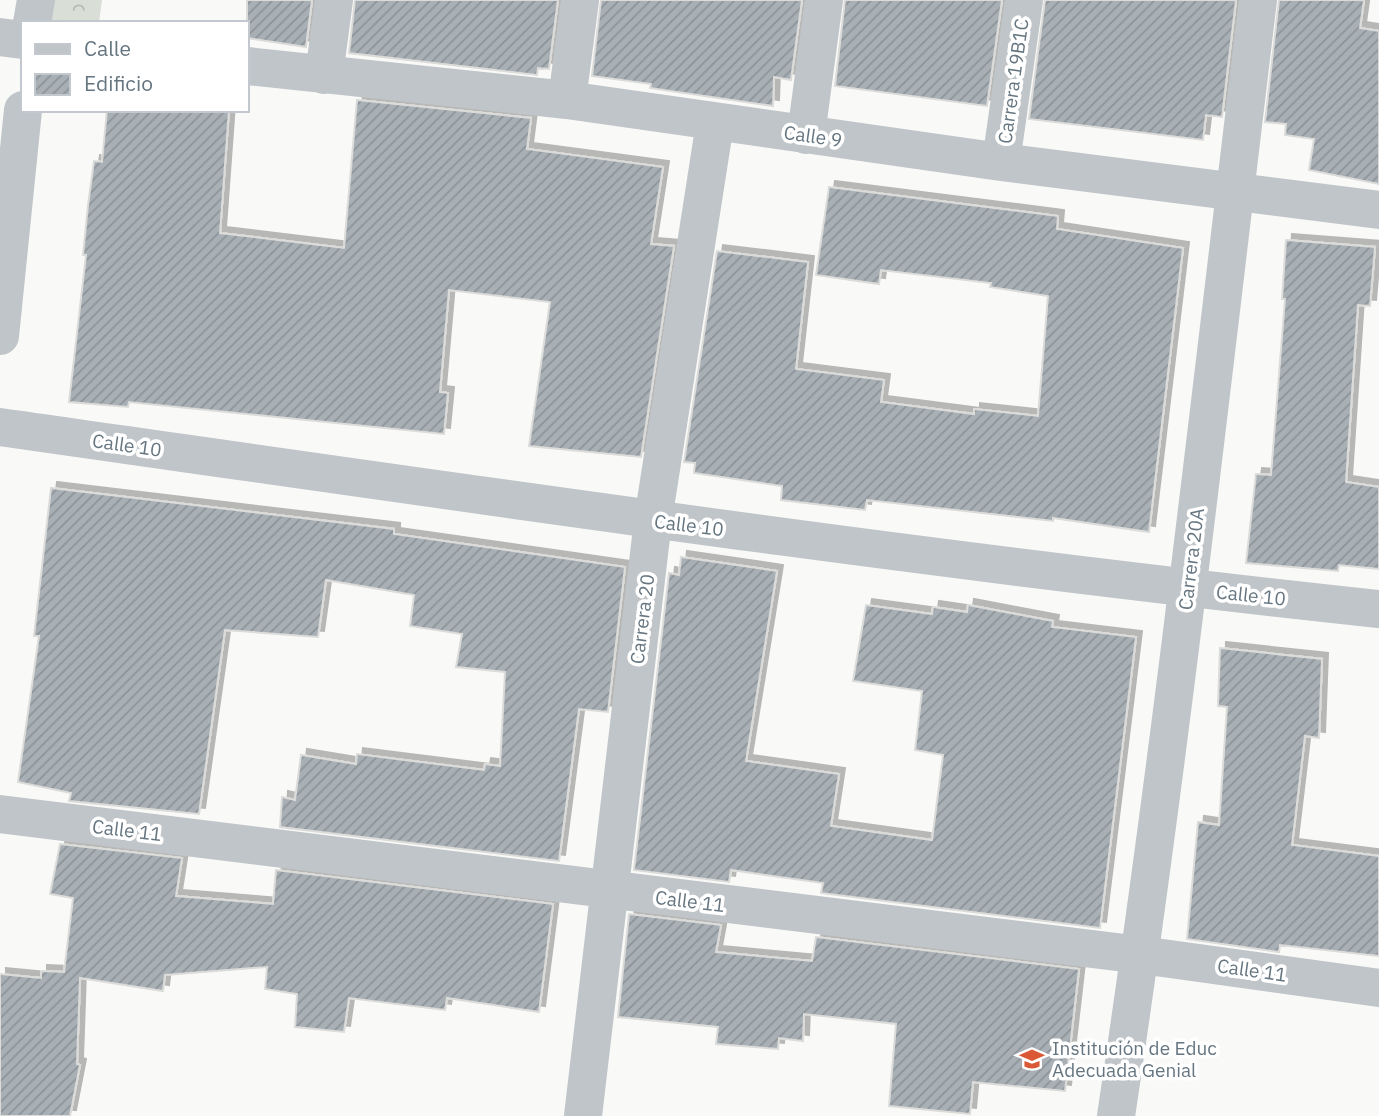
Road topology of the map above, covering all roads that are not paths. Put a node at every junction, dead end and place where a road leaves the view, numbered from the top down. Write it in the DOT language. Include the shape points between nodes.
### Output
graph roads {
  1 [pos="36,0"];
  2 [pos="334,0"];
  3 [pos="580,0"];
  4 [pos="824,0"];
  5 [pos="1024,0"];
  6 [pos="1258,0"];
  7 [pos="33,21"];
  8 [pos="0,37"];
  9 [pos="21,40"];
  10 [pos="248,66"];
  11 [pos="324,75"];
  12 [pos="566,100"];
  13 [pos="23,112"];
  14 [pos="715,123"];
  15 [pos="806,135"];
  16 [pos="1001,162"];
  17 [pos="1235,191"];
  18 [pos="1379,210"];
  19 [pos="0,336"];
  20 [pos="0,427"];
  21 [pos="653,520"];
  22 [pos="1188,589"];
  23 [pos="1379,609"];
  24 [pos="0,814"];
  25 [pos="610,891"];
  26 [pos="1140,955"];
  27 [pos="1379,988"];
  28 [pos="583,1116"];
  29 [pos="1116,1116"];
  1 -- 7 [label="street"];
  2 -- 11 [label="street"];
  3 -- 12 [label="street"];
  4 -- 15 [label="street"];
  5 -- 16 [label="street, Carrera 19B1C"];
  6 -- 17 [label="street, Carrera 20A"];
  8 -- 9 [label="street"];
  10 -- 11 [label="street, Calle 9"];
  11 -- 12 [label="street, Calle 9"];
  12 -- 14 [label="street, Calle 9"];
  13 -- 19 [label="street"];
  14 -- 15 [label="street, Calle 9"];
  14 -- 21 [label="street, Carrera 20"];
  15 -- 16 [label="street, Calle 9"];
  16 -- 17 [label="street, Calle 9"];
  17 -- 18 [label="street, Calle 9"];
  17 -- 22 [label="street, Carrera 20A"];
  20 -- 21 [label="street, Calle 10"];
  21 -- 22 [label="street, Calle 10"];
  21 -- 25 [label="street, Carrera 20"];
  22 -- 23 [label="street, Calle 10"];
  22 -- 26 [label="street, Carrera 20A"];
  24 -- 25 [label="street, Calle 11"];
  25 -- 26 [label="street, Calle 11"];
  25 -- 28 [label="street, Carrera 20"];
  26 -- 27 [label="street, Calle 11"];
  26 -- 29 [label="street, Carrera 20A"];
}
